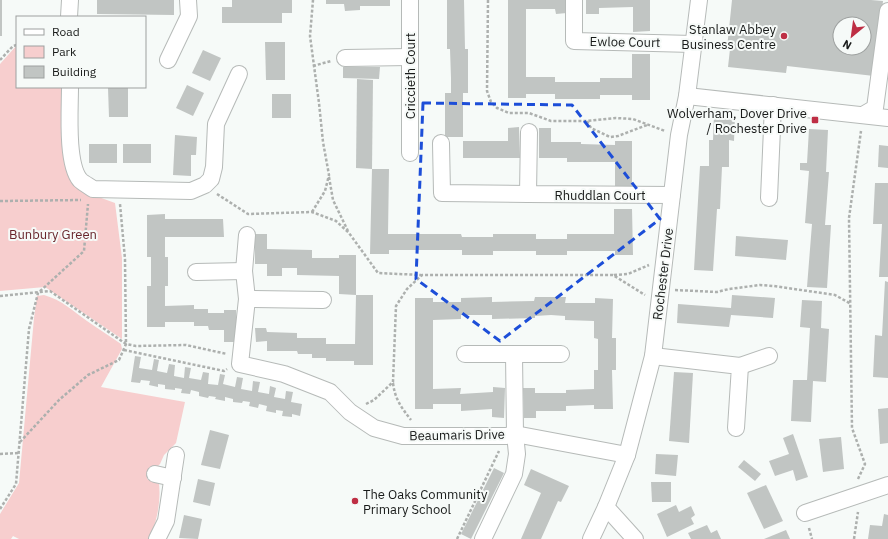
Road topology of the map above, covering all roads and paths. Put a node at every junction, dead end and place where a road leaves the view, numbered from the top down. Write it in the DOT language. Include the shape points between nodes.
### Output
graph roads {
  1 [pos="70,0"];
  2 [pos="188,0"];
  3 [pos="312,0"];
  4 [pos="410,0"];
  5 [pos="488,0"];
  6 [pos="574,0"];
  7 [pos="699,0"];
  8 [pos="888,11"];
  9 [pos="69,16"];
  10 [pos="693,44"];
  11 [pos="16,45"];
  12 [pos="409,57"];
  13 [pos="345,58"];
  14 [pos="0,60"];
  15 [pos="168,60"];
  16 [pos="239,74"];
  17 [pos="70,88"];
  18 [pos="687,96"];
  19 [pos="772,105"];
  20 [pos="863,115"];
  21 [pos="888,118"];
  22 [pos="587,121"];
  23 [pos="648,125"];
  24 [pos="529,132"];
  25 [pos="679,135"];
  26 [pos="441,143"];
  27 [pos="410,153"];
  28 [pos="329,175"];
  29 [pos="205,185"];
  30 [pos="118,190"];
  31 [pos="528,194"];
  32 [pos="672,195"];
  33 [pos="769,198"];
  34 [pos="81,200"];
  35 [pos="89,200"];
  36 [pos="0,201"];
  37 [pos="312,212"];
  38 [pos="348,233"];
  39 [pos="246,235"];
  40 [pos="664,257"];
  41 [pos="244,271"];
  42 [pos="196,272"];
  43 [pos="422,275"];
  44 [pos="613,276"];
  45 [pos="38,293"];
  46 [pos="660,293"];
  47 [pos="0,296"];
  48 [pos="247,299"];
  49 [pos="323,300"];
  50 [pos="851,304"];
  51 [pos="126,344"];
  52 [pos="124,350"];
  53 [pos="465,354"];
  54 [pos="514,354"];
  55 [pos="561,354"];
  56 [pos="653,356"];
  57 [pos="769,356"];
  58 [pos="241,361"];
  59 [pos="740,366"];
  60 [pos="393,382"];
  61 [pos="350,412"];
  62 [pos="736,428"];
  63 [pos="510,435"];
  64 [pos="425,436"];
  65 [pos="20,442"];
  66 [pos="19,453"];
  67 [pos="0,454"];
  68 [pos="176,455"];
  69 [pos="627,455"];
  70 [pos="155,474"];
  71 [pos="173,478"];
  72 [pos="888,485"];
  73 [pos="860,495"];
  74 [pos="606,507"];
  75 [pos="0,509"];
  76 [pos="805,513"];
  77 [pos="157,539"];
  78 [pos="457,539"];
  79 [pos="483,539"];
  80 [pos="591,539"];
  81 [pos="635,539"];
  82 [pos="854,539"];
  1 -- 9 [label="street"];
  2 -- 15 [label="street" via="189,16"];
  3 -- 28 [label="path" via="310,36"];
  4 -- 12 [label="street, Criccieth Court"];
  5 -- 22 [label="path" via="487,91 491,102 509,113 529,113 551,121"];
  6 -- 10 [label="street, Ewloe Court" via="574,41"];
  7 -- 10 [label="street, Rochester Drive"];
  8 -- 20 [label="street" via="875,108"];
  10 -- 18 [label="street, Rochester Drive"];
  11 -- 14 [label="path"];
  12 -- 13 [label="street"];
  12 -- 27 [label="street, Criccieth Court"];
  16 -- 29 [label="street" via="216,124 214,167 211,179"];
  17 -- 30 [label="street" via="70,144 73,165 80,179 93,189"];
  18 -- 19 [label="street"];
  18 -- 25 [label="street, Rochester Drive"];
  19 -- 20 [label="street"];
  19 -- 33 [label="street"];
  20 -- 21 [label="street"];
  20 -- 50 [label="path" via="849,218"];
  22 -- 23 [label="path" via="633,119"];
  22 -- 23 [label="path" via="591,128 610,137"];
  23 -- 25 [label="path"];
  24 -- 31 [label="street"];
  25 -- 32 [label="street, Rochester Drive"];
  26 -- 31 [label="street, Rhuddlan Court" via="442,193"];
  28 -- 37 [label="path" via="325,191"];
  28 -- 38 [label="path" via="333,200"];
  29 -- 30 [label="street" via="191,191"];
  29 -- 37 [label="path" via="248,214"];
  30 -- 51 [label="path" via="125,259"];
  31 -- 32 [label="street, Rhuddlan Court"];
  32 -- 40 [label="street, Rochester Drive"];
  34 -- 36 [label="path"];
  35 -- 45 [label="path" via="84,251"];
  37 -- 38 [label="path" via="336,221"];
  38 -- 43 [label="path" via="378,273"];
  39 -- 41 [label="street"];
  40 -- 44 [label="path" via="628,274"];
  40 -- 46 [label="street, Rochester Drive"];
  41 -- 42 [label="street"];
  41 -- 48 [label="street"];
  43 -- 44 [label="path"];
  43 -- 60 [label="path" via="396,306"];
  44 -- 46 [label="path" via="645,295"];
  45 -- 47 [label="path"];
  45 -- 51 [label="path" via="50,291"];
  45 -- 65 [label="path" via="29,329"];
  46 -- 50 [label="path" via="718,292 774,286 835,295"];
  46 -- 56 [label="street, Rochester Drive"];
  48 -- 49 [label="street"];
  48 -- 58 [label="street"];
  50 -- 73 [label="path" via="852,428 865,464 857,483"];
  51 -- 52 [label="path"];
  51 -- 58 [label="path" via="186,345"];
  52 -- 58 [label="path" via="224,370"];
  52 -- 65 [label="path" via="119,360 88,375 59,400"];
  53 -- 54 [label="street"];
  54 -- 55 [label="street"];
  54 -- 63 [label="street"];
  56 -- 59 [label="street"];
  56 -- 69 [label="street, Rochester Drive"];
  57 -- 59 [label="street"];
  58 -- 61 [label="street, Beaumaris Drive" via="330,392"];
  59 -- 62 [label="street"];
  60 -- 61 [label="path" via="374,400"];
  60 -- 64 [label="path" via="394,395"];
  61 -- 64 [label="street, Beaumaris Drive" via="374,428 403,436"];
  63 -- 64 [label="street, Beaumaris Drive"];
  63 -- 69 [label="street, Beaumaris Drive"];
  63 -- 78 [label="path"];
  63 -- 79 [label="street" via="517,454 514,474"];
  65 -- 66 [label="path"];
  66 -- 67 [label="path"];
  66 -- 75 [label="path" via="16,484"];
  68 -- 71 [label="street"];
  69 -- 74 [label="street, Rochester Drive"];
  70 -- 71 [label="street"];
  71 -- 77 [label="street" via="166,521"];
  72 -- 73 [label="street"];
  73 -- 76 [label="street"];
  73 -- 82 [label="path"];
  74 -- 80 [label="street, Rochester Drive"];
  74 -- 81 [label="street"];
}
